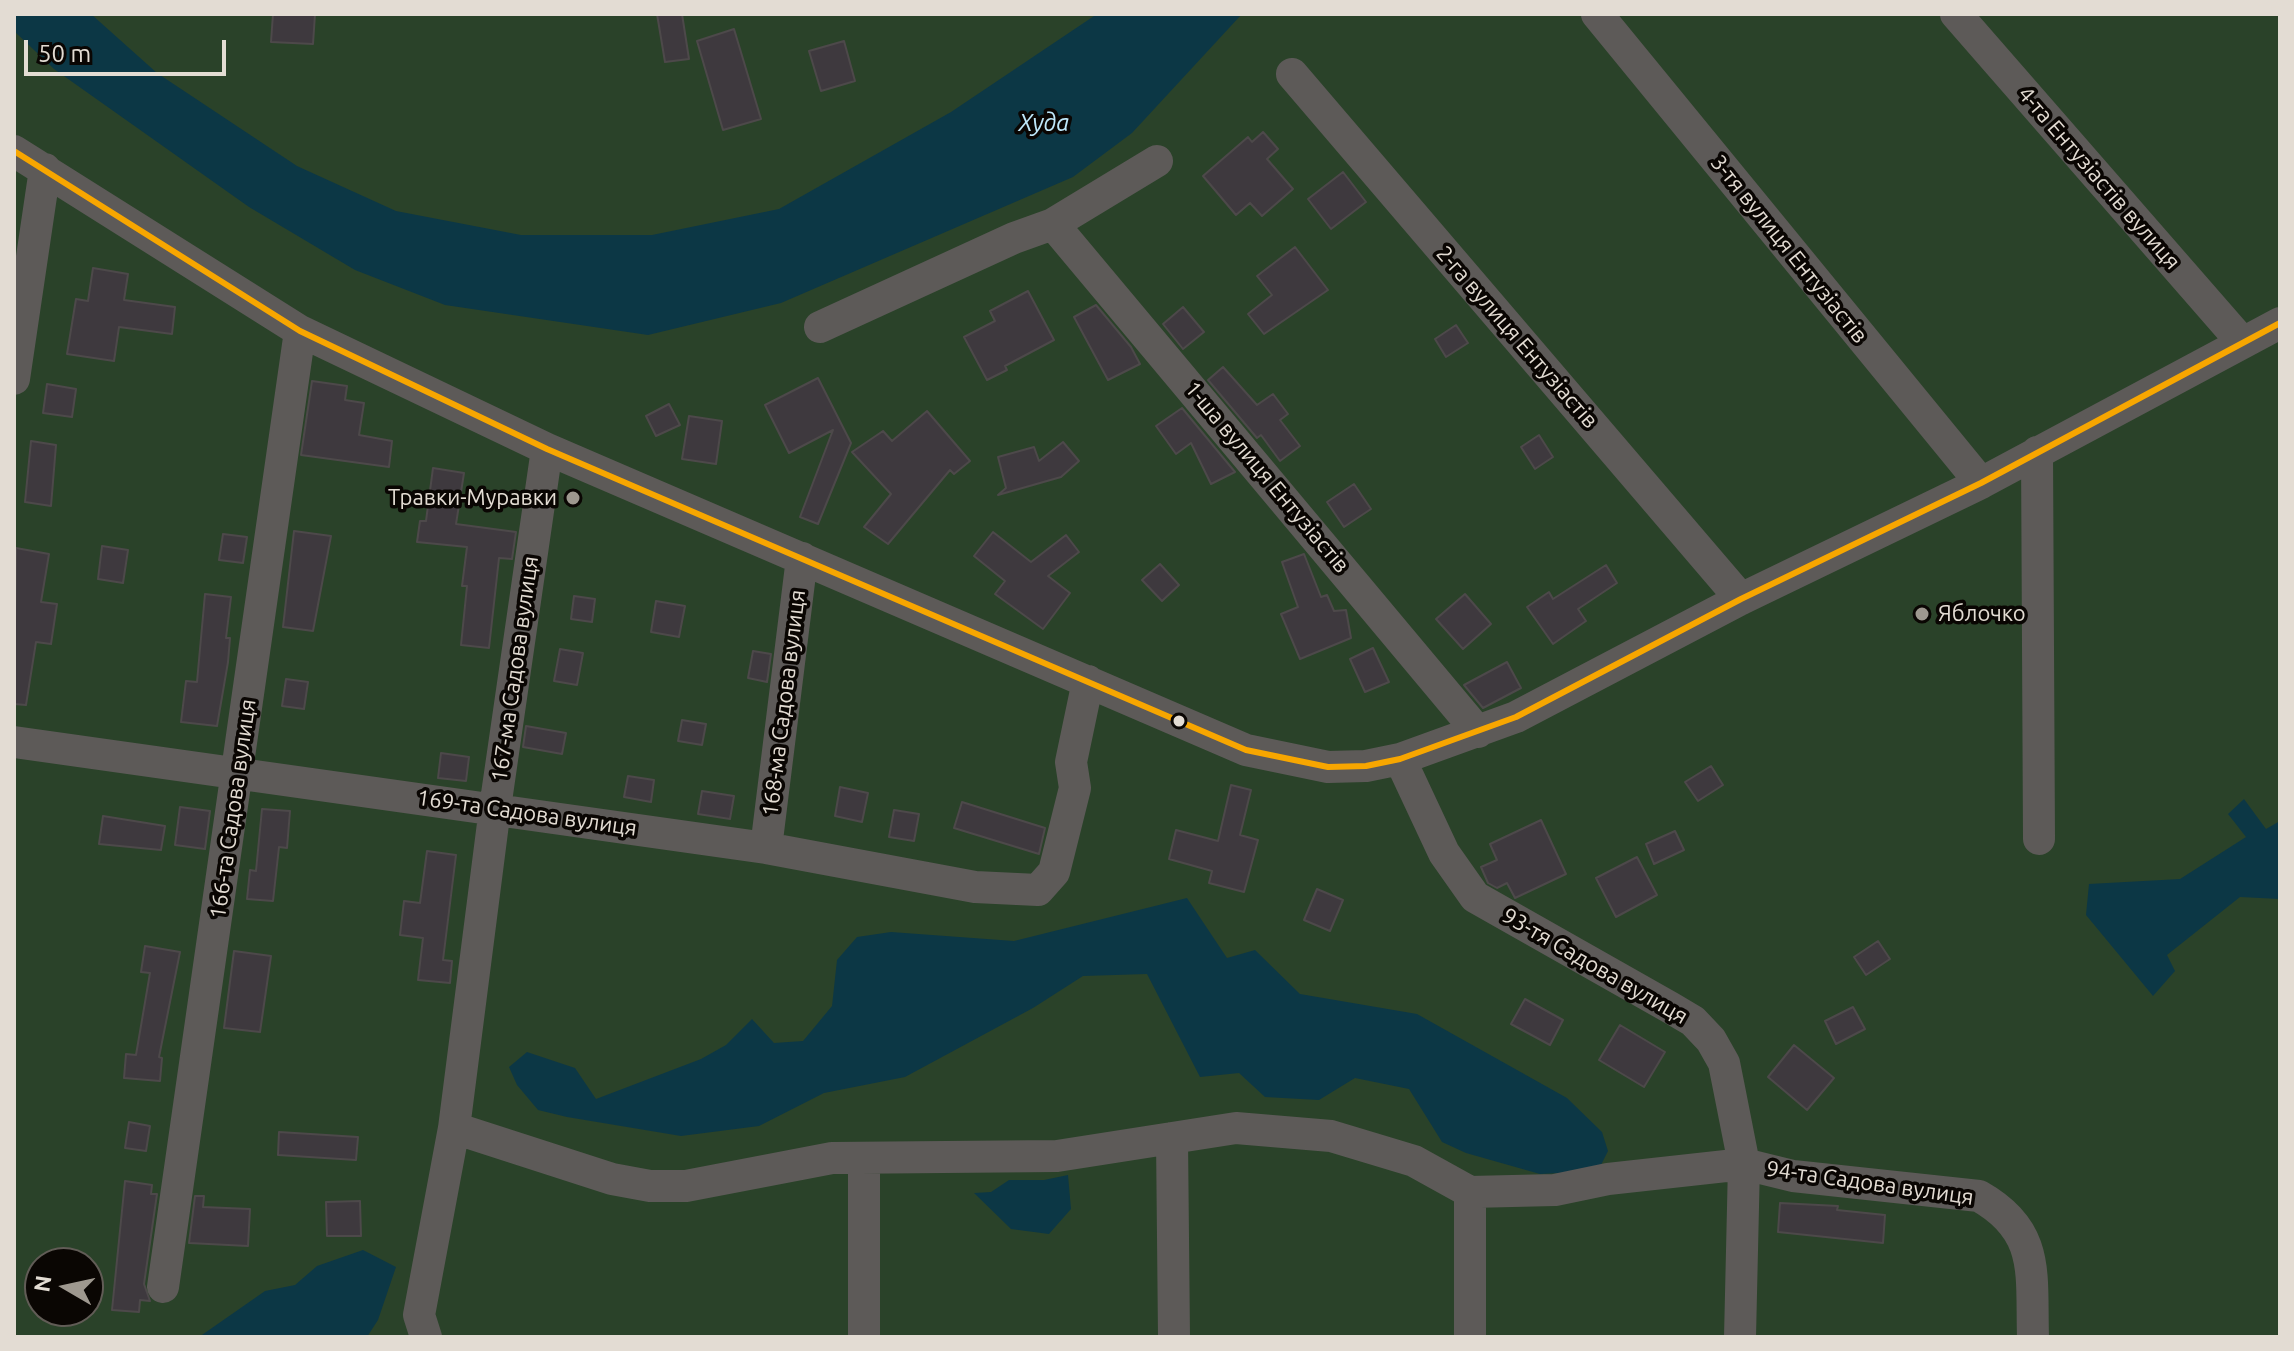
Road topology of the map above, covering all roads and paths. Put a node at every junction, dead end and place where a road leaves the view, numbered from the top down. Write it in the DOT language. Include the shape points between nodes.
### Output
graph roads {
  1 [pos="1597,14"];
  2 [pos="1956,14"];
  3 [pos="1292,74"];
  4 [pos="14,151"];
  5 [pos="1157,161"];
  6 [pos="45,169"];
  7 [pos="1053,224"];
  8 [pos="2280,323"];
  9 [pos="820,327"];
  10 [pos="300,331"];
  11 [pos="2242,342"];
  12 [pos="14,379"];
  13 [pos="547,449"];
  14 [pos="2037,452"];
  15 [pos="1981,483"];
  16 [pos="802,558"];
  17 [pos="1741,599"];
  18 [pos="1088,681"];
  19 [pos="1478,732"];
  20 [pos="14,742"];
  21 [pos="1400,759"];
  22 [pos="238,775"];
  23 [pos="495,808"];
  24 [pos="2039,839"];
  25 [pos="766,848"];
  26 [pos="454,1128"];
  27 [pos="1172,1138"];
  28 [pos="864,1159"];
  29 [pos="1744,1164"];
  30 [pos="1470,1192"];
  31 [pos="163,1287"];
  32 [pos="415,1330"];
  33 [pos="864,1337"];
  34 [pos="1174,1337"];
  35 [pos="1470,1337"];
  36 [pos="1740,1337"];
  37 [pos="2033,1337"];
  1 -- 15 [label="street, 3-тя вулиця Ентузіастів"];
  2 -- 11 [label="street, 4-та Ентузіастів вулиця"];
  3 -- 17 [label="street, 2-га вулиця Ентузіастів"];
  4 -- 6 [label="street"];
  5 -- 7 [label="street"];
  6 -- 10 [label="street"];
  6 -- 12 [label="street"];
  7 -- 9 [label="street"];
  7 -- 19 [label="street, 1-ша вулиця Ентузіастів"];
  8 -- 11 [label="street"];
  10 -- 13 [label="street"];
  10 -- 22 [label="street, 166-та Садова вулиця"];
  11 -- 14 [label="street"];
  13 -- 16 [label="street"];
  13 -- 23 [label="street, 167-ма Садова вулиця"];
  14 -- 15 [label="street"];
  14 -- 24 [label="street"];
  15 -- 17 [label="street"];
  16 -- 18 [label="street"];
  16 -- 25 [label="street, 168-ма Садова вулиця"];
  17 -- 19 [label="street"];
  18 -- 21 [label="street" via="1246,750 1289,761 1328,767"];
  18 -- 25 [label="street, 169-та Садова вулиця" via="1071,762 1075,788 1054,872 1038,890 975,887"];
  19 -- 21 [label="street"];
  20 -- 22 [label="street, 169-та Садова вулиця"];
  21 -- 29 [label="street, 93-тя Садова вулиця" via="1444,853 1475,897 1682,1014 1711,1040 1724,1063"];
  22 -- 23 [label="street, 169-та Садова вулиця"];
  22 -- 31 [label="street, 166-та Садова вулиця"];
  23 -- 25 [label="street, 169-та Садова вулиця"];
  23 -- 26 [label="street, 167-ма Садова вулиця"];
  26 -- 28 [label="street" via="612,1179 650,1186 686,1186 832,1158"];
  26 -- 32 [label="street, 167-ма Садова вулиця"];
  27 -- 28 [label="street" via="1057,1156"];
  27 -- 30 [label="street" via="1236,1128 1331,1136 1414,1161"];
  27 -- 34 [label="street"];
  28 -- 33 [label="street"];
  29 -- 30 [label="street" via="1555,1190"];
  29 -- 36 [label="street, 93-тя Садова вулиця"];
  29 -- 37 [label="street, 94-та Садова вулиця" via="1793,1176 1979,1196 2002,1209 2030,1253"];
  30 -- 35 [label="street"];
}
